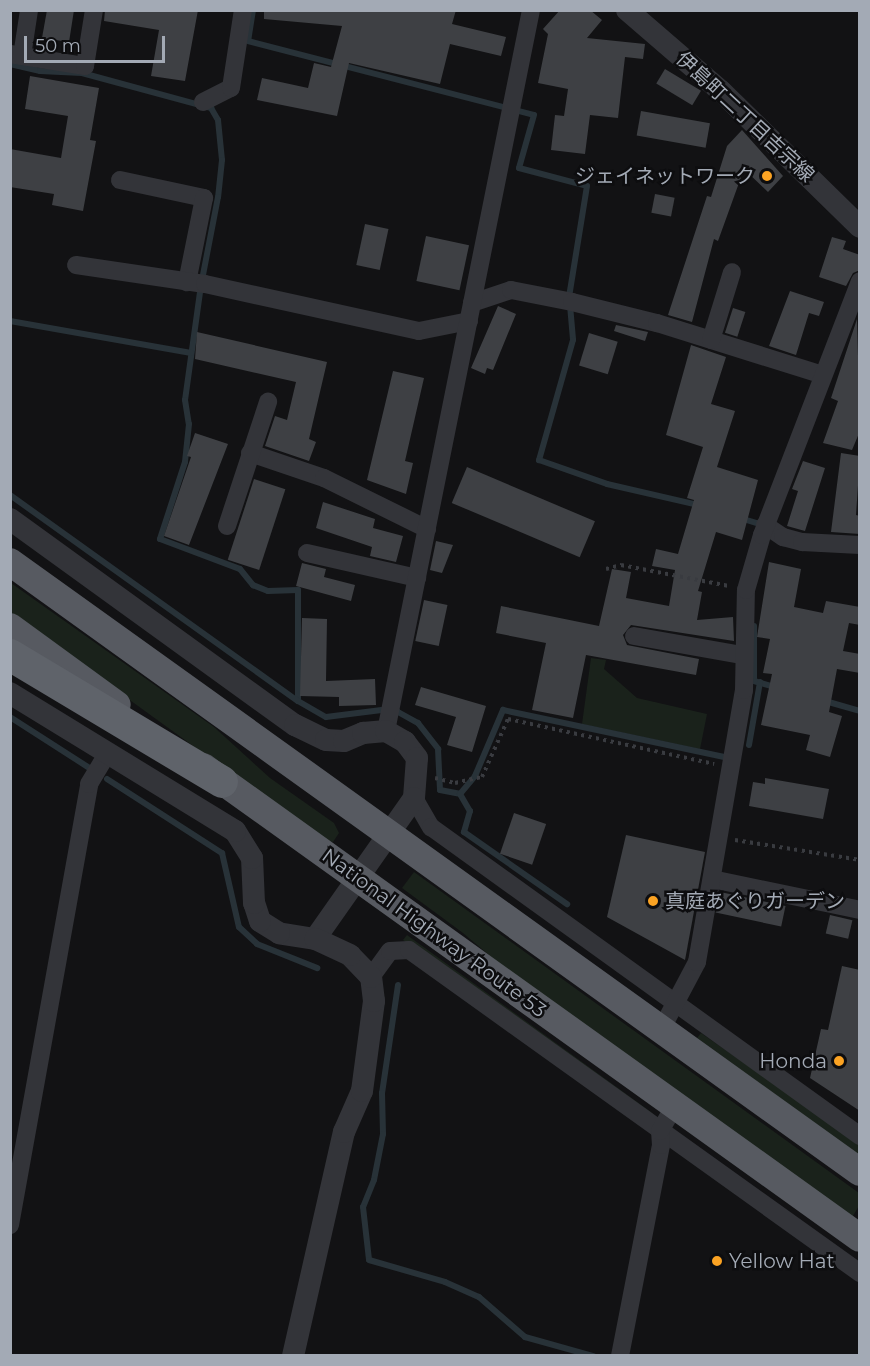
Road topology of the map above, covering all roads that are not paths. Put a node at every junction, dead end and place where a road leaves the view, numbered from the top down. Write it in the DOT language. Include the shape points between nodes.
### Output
graph roads {
  1 [pos="29,10"];
  2 [pos="94,10"];
  3 [pos="243,10"];
  4 [pos="531,10"];
  5 [pos="627,10"];
  6 [pos="16,55"];
  7 [pos="203,102"];
  8 [pos="120,180"];
  9 [pos="860,227"];
  10 [pos="76,264"];
  11 [pos="732,272"];
  12 [pos="860,281"];
  13 [pos="196,283"];
  14 [pos="472,303"];
  15 [pos="469,321"];
  16 [pos="711,340"];
  17 [pos="823,375"];
  18 [pos="268,402"];
  19 [pos="250,453"];
  20 [pos="10,519"];
  21 [pos="765,525"];
  22 [pos="227,526"];
  23 [pos="427,529"];
  24 [pos="860,544"];
  25 [pos="307,553"];
  26 [pos="10,562"];
  27 [pos="417,578"];
  28 [pos="10,627"];
  29 [pos="634,636"];
  30 [pos="10,655"];
  31 [pos="742,655"];
  32 [pos="10,693"];
  33 [pos="389,718"];
  34 [pos="107,754"];
  35 [pos="222,782"];
  36 [pos="414,798"];
  37 [pos="389,836"];
  38 [pos="358,877"];
  39 [pos="712,879"];
  40 [pos="860,910"];
  41 [pos="315,939"];
  42 [pos="371,977"];
  43 [pos="667,1017"];
  44 [pos="667,1119"];
  45 [pos="860,1136"];
  46 [pos="860,1172"];
  47 [pos="10,1225"];
  48 [pos="860,1238"];
  49 [pos="860,1273"];
  50 [pos="620,1355"];
  51 [pos="293,1356"];
  1 -- 6 [label="street"];
  2 -- 6 [label="street" via="86,66"];
  3 -- 7 [label="street" via="231,88"];
  4 -- 14 [label="street"];
  5 -- 9 [label="street, 伊島町二丁目吉宗線" via="721,92"];
  8 -- 13 [label="street" via="204,198"];
  10 -- 13 [label="street"];
  11 -- 16 [label="street"];
  12 -- 17 [label="street"];
  13 -- 15 [label="street" via="419,331"];
  14 -- 15 [label="street"];
  14 -- 16 [label="street" via="511,290 636,317"];
  15 -- 23 [label="street"];
  16 -- 17 [label="street"];
  17 -- 21 [label="street"];
  18 -- 19 [label="street"];
  19 -- 22 [label="street"];
  19 -- 23 [label="street" via="324,478"];
  20 -- 33 [label="street" via="295,725 326,740 344,741"];
  21 -- 24 [label="street" via="783,537 802,542"];
  21 -- 31 [label="street" via="746,590"];
  23 -- 27 [label="street"];
  25 -- 27 [label="street"];
  26 -- 37 [label="highway"];
  27 -- 33 [label="street"];
  28 -- 35 [label="highway, National Highway Route 53"];
  29 -- 31 [label="street"];
  30 -- 35 [label="highway"];
  31 -- 39 [label="street" via="744,690"];
  32 -- 34 [label="street"];
  33 -- 36 [label="street" via="417,758 419,777"];
  34 -- 41 [label="street" via="235,831 252,858 254,903 260,921 279,933"];
  34 -- 47 [label="street" via="89,784"];
  35 -- 38 [label="highway, National Highway Route 53"];
  36 -- 37 [label="street"];
  36 -- 43 [label="street" via="431,827"];
  37 -- 38 [label="street"];
  37 -- 43 [label="highway"];
  38 -- 41 [label="street"];
  38 -- 44 [label="highway, National Highway Route 53"];
  39 -- 40 [label="street"];
  39 -- 43 [label="street" via="697,962"];
  41 -- 42 [label="street" via="350,955"];
  42 -- 44 [label="street" via="390,951 409,950"];
  42 -- 51 [label="street" via="374,1001 362,1091 344,1132"];
  43 -- 45 [label="street"];
  43 -- 46 [label="highway"];
  44 -- 48 [label="highway, National Highway Route 53"];
  44 -- 49 [label="street"];
  44 -- 50 [label="street"];
}
